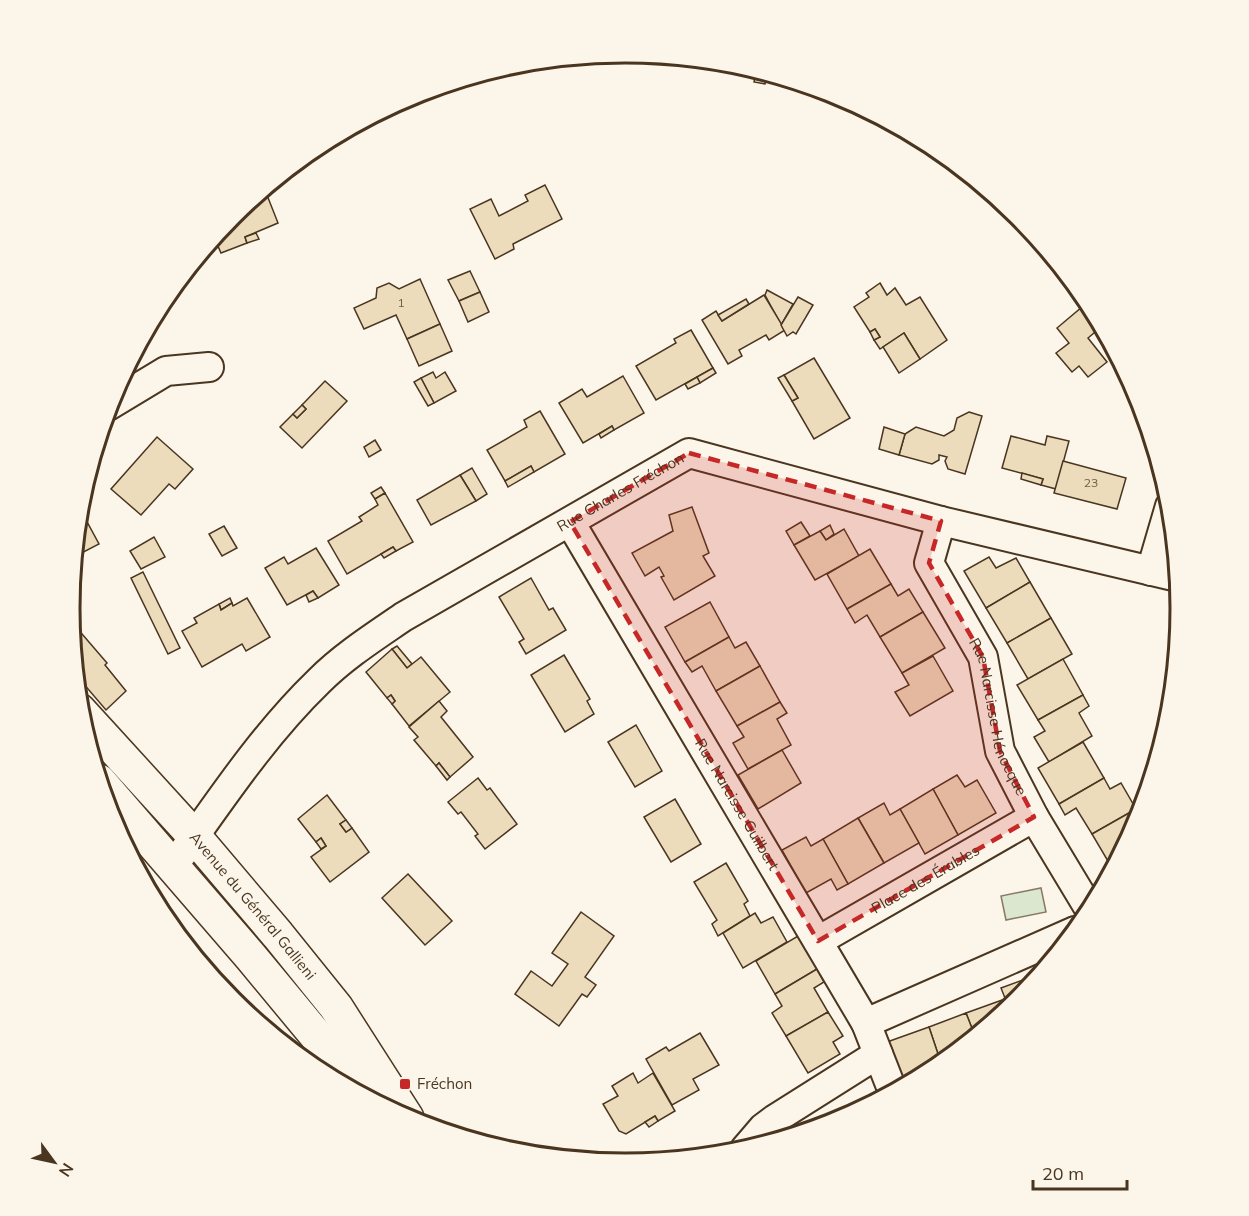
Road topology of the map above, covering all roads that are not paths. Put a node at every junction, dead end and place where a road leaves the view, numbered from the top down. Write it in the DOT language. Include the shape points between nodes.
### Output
graph roads {
  1 [pos="209,367"];
  2 [pos="122,398"];
  3 [pos="941,521"];
  4 [pos="570,522"];
  5 [pos="1166,550"];
  6 [pos="1164,574"];
  7 [pos="92,725"];
  8 [pos="113,797"];
  9 [pos="1034,817"];
  10 [pos="194,836"];
  11 [pos="174,865"];
  12 [pos="1084,901"];
  13 [pos="278,935"];
  14 [pos="1058,938"];
  15 [pos="818,941"];
  16 [pos="251,957"];
  17 [pos="866,1023"];
  18 [pos="878,1054"];
  19 [pos="351,1079"];
  20 [pos="890,1084"];
  21 [pos="397,1103"];
  22 [pos="756,1137"];
  1 -- 2 [label="street" via="166,371"];
  3 -- 4 [label="street, Rue Charles Fréchon" via="689,453"];
  3 -- 6 [label="street, Rue Charles Fréchon"];
  3 -- 9 [label="street, Rue Narcisse Hénocque" via="928,563 982,657 999,751"];
  4 -- 10 [label="street, Rue Charles Fréchon" via="403,617 328,673 276,726"];
  4 -- 15 [label="street, Rue Narcisse Guilbert"];
  5 -- 6 [label="street, Rue Charles Fréchon"];
  7 -- 10 [label="street, Avenue du Général Gallieni"];
  8 -- 11 [label="street"];
  9 -- 12 [label="street, Rue Narcisse Hénocque"];
  9 -- 15 [label="street, Place des Érables"];
  10 -- 11 [label="street, Rue Charles Fréchon"];
  10 -- 13 [label="street, Avenue du Général Gallieni"];
  11 -- 16 [label="street"];
  13 -- 16 [label="street"];
  13 -- 21 [label="street, Avenue du Général Gallieni" via="336,1008"];
  14 -- 17 [label="street"];
  15 -- 17 [label="street, Rue Narcisse Guilbert"];
  16 -- 19 [label="street"];
  17 -- 18 [label="street, Rue Narcisse Guilbert"];
  18 -- 20 [label="street, Rue Narcisse Guilbert"];
  18 -- 22 [label="street" via="775,1119"];
}
